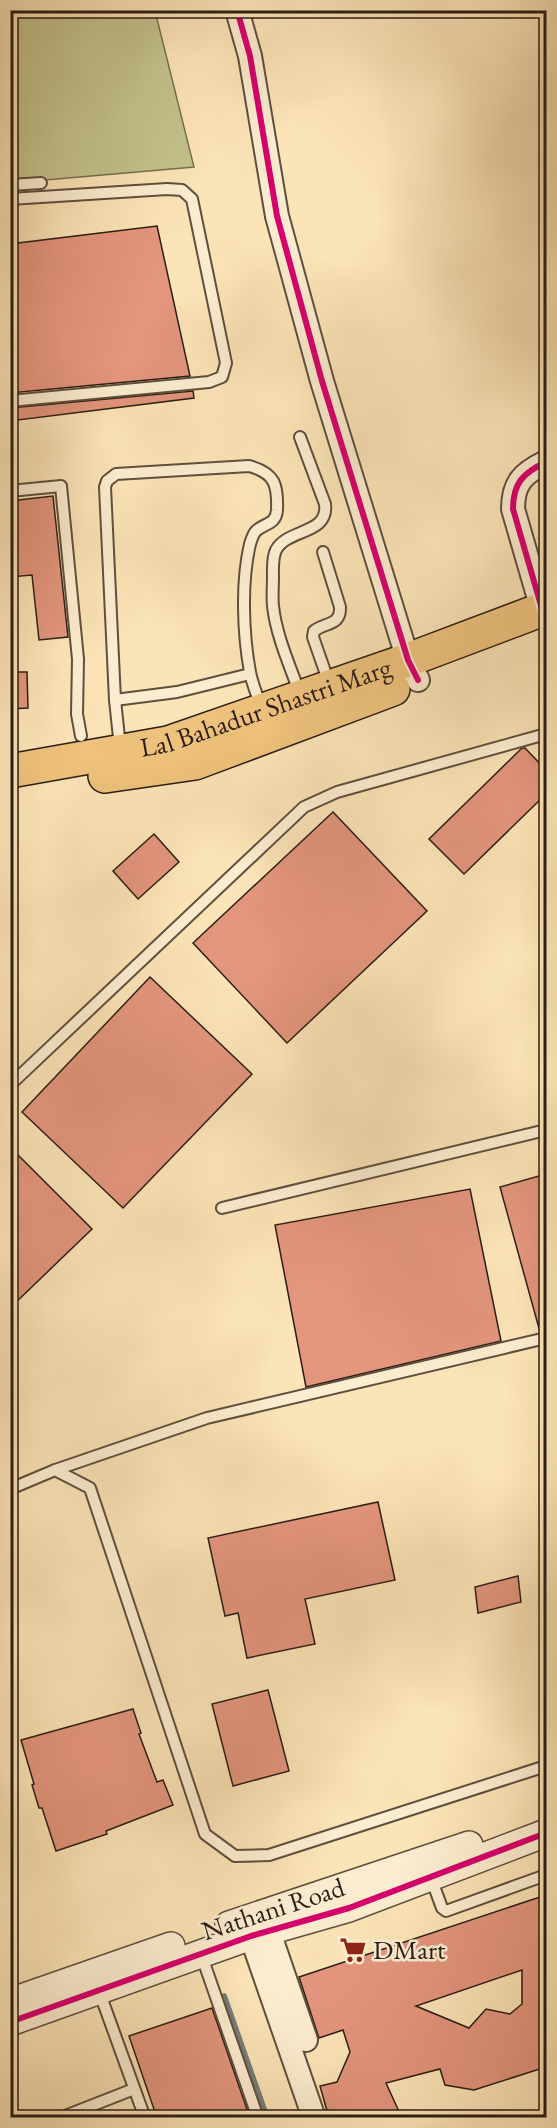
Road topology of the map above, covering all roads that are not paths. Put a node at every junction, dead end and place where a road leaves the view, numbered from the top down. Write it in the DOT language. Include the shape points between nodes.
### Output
graph roads {
  1 [pos="237,10"];
  2 [pos="41,183"];
  3 [pos="10,185"];
  4 [pos="10,199"];
  5 [pos="10,401"];
  6 [pos="300,438"];
  7 [pos="546,462"];
  8 [pos="10,491"];
  9 [pos="323,552"];
  10 [pos="545,616"];
  11 [pos="412,670"];
  12 [pos="250,674"];
  13 [pos="323,698"];
  14 [pos="114,700"];
  15 [pos="262,711"];
  16 [pos="546,734"];
  17 [pos="82,747"];
  18 [pos="190,751"];
  19 [pos="121,752"];
  20 [pos="10,771"];
  21 [pos="10,790"];
  22 [pos="10,1085"];
  23 [pos="546,1130"];
  24 [pos="222,1208"];
  25 [pos="546,1338"];
  26 [pos="55,1470"];
  27 [pos="10,1489"];
  28 [pos="546,1766"];
  29 [pos="546,1818"];
  30 [pos="546,1833"];
  31 [pos="428,1869"];
  32 [pos="546,1875"];
  33 [pos="256,1925"];
  34 [pos="194,1950"];
  35 [pos="97,1982"];
  36 [pos="10,2002"];
  37 [pos="10,2022"];
  38 [pos="134,2089"];
  39 [pos="60,2118"];
  40 [pos="145,2118"];
  41 [pos="258,2118"];
  42 [pos="314,2118"];
  1 -- 11 [label="street" via="250,56 277,216 322,381"];
  2 -- 3 [label="lane"];
  4 -- 5 [label="lane" via="183,190 192,199 226,363 222,377 209,382"];
  6 -- 13 [label="lane" via="326,513 316,525 280,544 274,552 273,606 277,625"];
  7 -- 10 [label="street" via="520,479 513,492 513,509"];
  8 -- 17 [label="lane" via="61,486 78,659 77,714"];
  9 -- 13 [label="lane" via="340,608 338,620 314,631"];
  10 -- 11 [label="main road, Lal Bahadur Shastri Marg"];
  11 -- 13 [label="main road, Lal Bahadur Shastri Marg"];
  12 -- 14 [label="lane" via="177,692"];
  12 -- 14 [label="lane" via="244,584 255,532 272,522 277,514 274,479 249,466 116,474 105,487"];
  12 -- 15 [label="lane"];
  13 -- 15 [label="main road, Lal Bahadur Shastri Marg"];
  13 -- 18 [label="main road, Lal Bahadur Shastri Marg"];
  14 -- 19 [label="lane"];
  15 -- 18 [label="main road, Lal Bahadur Shastri Marg"];
  16 -- 22 [label="lane" via="337,792 304,807"];
  17 -- 19 [label="main road, Lal Bahadur Shastri Marg"];
  17 -- 20 [label="main road, Lal Bahadur Shastri Marg"];
  18 -- 19 [label="main road, Lal Bahadur Shastri Marg" via="168,743"];
  18 -- 21 [label="main road, Lal Bahadur Shastri Marg"];
  23 -- 24 [label="lane"];
  25 -- 26 [label="lane" via="207,1418"];
  26 -- 27 [label="lane"];
  26 -- 28 [label="lane" via="90,1488 205,1834 235,1856 269,1855"];
  29 -- 31 [label="street, Nathani Road"];
  30 -- 31 [label="street, Nathani Road"];
  31 -- 32 [label="lane" via="446,1911"];
  31 -- 33 [label="street, Nathani Road"];
  33 -- 34 [label="street, Nathani Road"];
  33 -- 42 [label="street" via="298,2045"];
  34 -- 35 [label="street, Nathani Road"];
  34 -- 41 [label="lane"];
  35 -- 36 [label="street, Nathani Road"];
  35 -- 37 [label="street, Nathani Road"];
  35 -- 38 [label="lane"];
  38 -- 39 [label="lane"];
  38 -- 40 [label="lane"];
}
